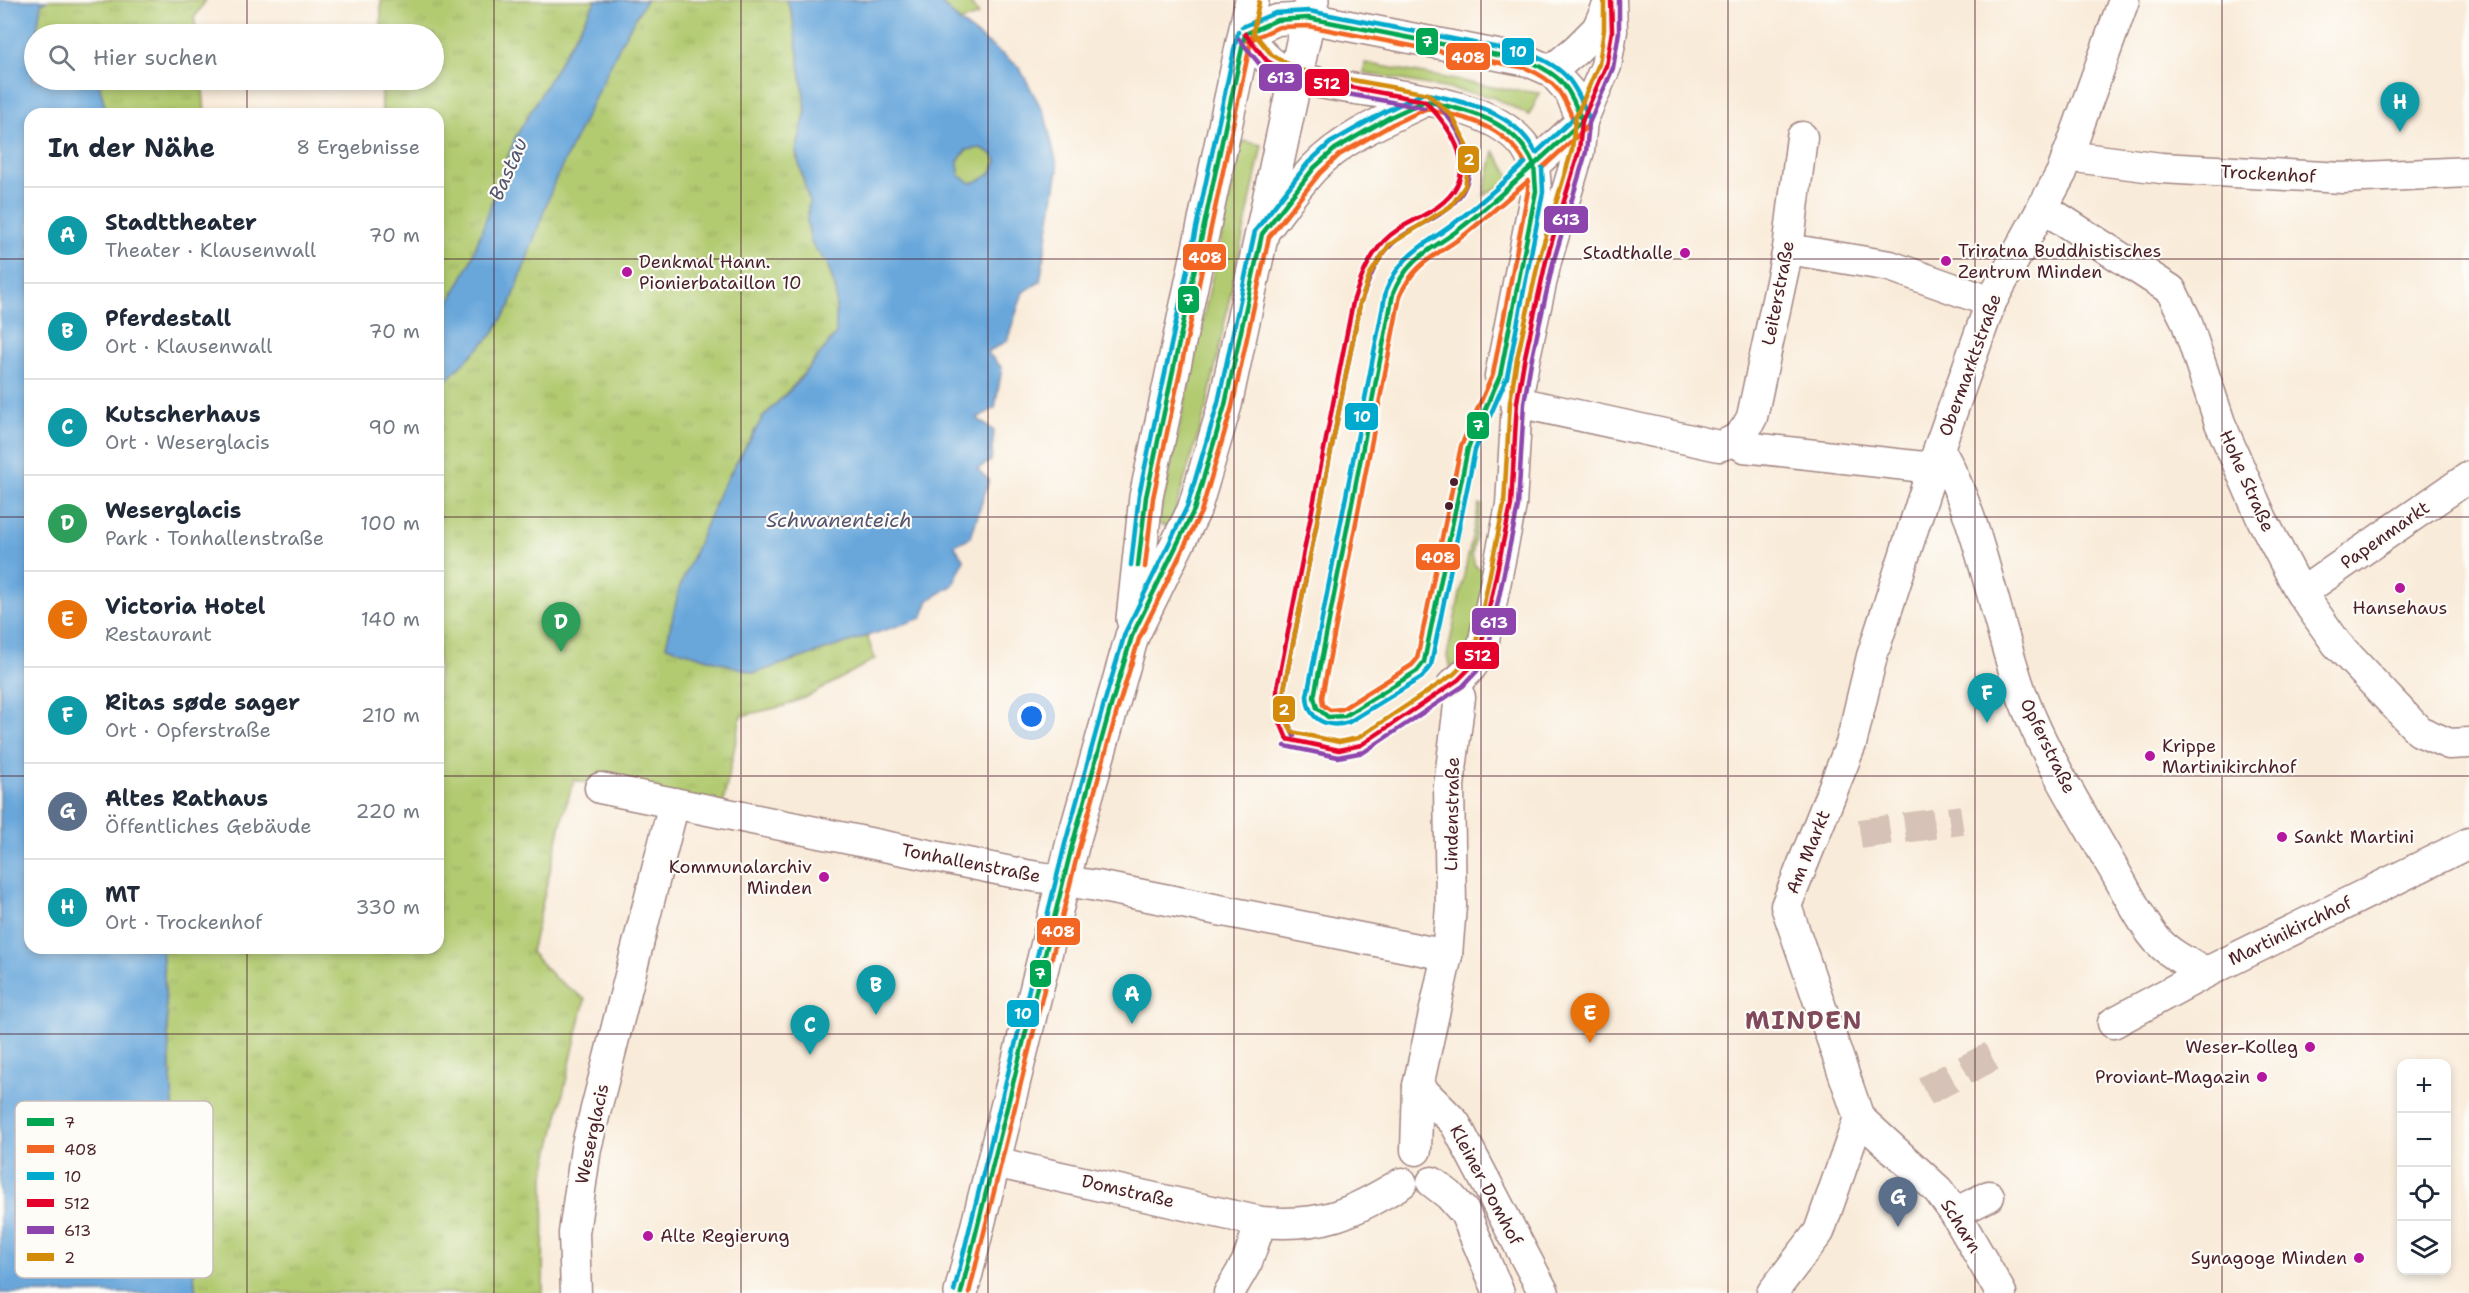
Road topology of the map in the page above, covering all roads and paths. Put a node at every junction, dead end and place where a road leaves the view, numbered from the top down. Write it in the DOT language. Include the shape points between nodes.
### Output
graph roads {
  1 [pos="1252,0"];
  2 [pos="1610,0"];
  3 [pos="2124,0"];
  4 [pos="1310,9"];
  5 [pos="1245,34"];
  6 [pos="1551,71"];
  7 [pos="1296,77"];
  8 [pos="1425,100"];
  9 [pos="1582,121"];
  10 [pos="1802,136"];
  11 [pos="2067,156"];
  12 [pos="1534,165"];
  13 [pos="2469,172"];
  14 [pos="2042,207"];
  15 [pos="1262,234"];
  16 [pos="1788,249"];
  17 [pos="1991,302"];
  18 [pos="1517,402"];
  19 [pos="1734,441"];
  20 [pos="1936,458"];
  21 [pos="2469,477"];
  22 [pos="2301,593"];
  23 [pos="1131,636"];
  24 [pos="2469,743"];
  25 [pos="1851,744"];
  26 [pos="600,788"];
  27 [pos="674,804"];
  28 [pos="2469,843"];
  29 [pos="1063,881"];
  30 [pos="1448,955"];
  31 [pos="2207,972"];
  32 [pos="2113,1023"];
  33 [pos="1418,1086"];
  34 [pos="1859,1118"];
  35 [pos="1416,1150"];
  36 [pos="994,1162"];
  37 [pos="1432,1182"];
  38 [pos="1402,1183"];
  39 [pos="1989,1196"];
  40 [pos="1955,1213"];
  41 [pos="1261,1222"];
  42 [pos="576,1293"];
  43 [pos="961,1293"];
  44 [pos="1229,1293"];
  45 [pos="1498,1293"];
  46 [pos="1544,1293"];
  47 [pos="1772,1293"];
  48 [pos="2001,1293"];
  1 -- 5 [label="main road"];
  2 -- 6 [label="street, Lindenstraße" via="1597,29"];
  2 -- 9 [label="street, Lindenstraße" via="1612,31 1606,66"];
  3 -- 11 [label="street, Obermarktstraße"];
  4 -- 5 [label="street, Lindenstraße"];
  4 -- 6 [label="street, Lindenstraße" via="1528,61"];
  4 -- 7 [label="main road"];
  5 -- 7 [label="street" via="1267,61"];
  5 -- 23 [label="main road" via="1146,497"];
  6 -- 9 [label="street, Lindenstraße" via="1570,92"];
  7 -- 8 [label="street"];
  7 -- 15 [label="main road"];
  8 -- 12 [label="street" via="1466,110 1500,125 1525,147"];
  8 -- 15 [label="street" via="1335,149 1314,168"];
  9 -- 12 [label="street, Lindenstraße"];
  9 -- 18 [label="street, Lindenstraße" via="1579,152 1546,261"];
  10 -- 16 [label="street, Leiterstraße"];
  11 -- 13 [label="street, Trockenhof" via="2161,168 2343,178"];
  11 -- 14 [label="street, Obermarktstraße"];
  12 -- 18 [label="street" via="1536,190 1500,376"];
  14 -- 17 [label="street, Obermarktstraße"];
  14 -- 22 [label="street, Hohe Straße" via="2171,290 2186,320 2220,423 2262,519"];
  15 -- 23 [label="main road" via="1225,405 1194,510"];
  16 -- 17 [label="street" via="1890,266"];
  16 -- 19 [label="street, Leiterstraße" via="1752,417 1745,432"];
  17 -- 20 [label="street, Obermarktstraße"];
  18 -- 19 [label="street" via="1703,444 1719,446"];
  18 -- 30 [label="street, Lindenstraße" via="1511,506 1484,645 1467,674 1453,684 1460,697 1449,786"];
  19 -- 20 [label="street" via="1744,447"];
  20 -- 25 [label="street, Obermarktstraße" via="1872,656"];
  20 -- 31 [label="street, Opferstraße" via="1961,493 2017,679 2053,765 2152,934 2168,950"];
  21 -- 22 [label="street, Papenmarkt"];
  22 -- 24 [label="street, Hohe Straße" via="2337,644 2419,731 2449,744"];
  23 -- 29 [label="main road"];
  25 -- 34 [label="street, Am Markt" via="1786,906"];
  26 -- 27 [label="street, Tonhallenstraße"];
  27 -- 29 [label="street, Tonhallenstraße"];
  27 -- 42 [label="street, Weserglacis" via="586,1148 574,1233"];
  28 -- 31 [label="street, Martinikirchhof"];
  29 -- 30 [label="street, Tonhallenstraße"];
  29 -- 36 [label="main road"];
  30 -- 33 [label="street"];
  31 -- 32 [label="street, Martinikirchhof"];
  33 -- 35 [label="street"];
  33 -- 46 [label="street, Kleiner Domhof" via="1455,1123"];
  34 -- 40 [label="street, Scharn" via="1938,1190"];
  34 -- 47 [label="street" via="1819,1232"];
  35 -- 37 [label="street" via="1424,1151 1435,1161"];
  35 -- 38 [label="street" via="1409,1151 1398,1162"];
  36 -- 41 [label="street, Domstraße"];
  36 -- 43 [label="main road"];
  37 -- 38 [label="street" via="1417,1189"];
  37 -- 45 [label="street" via="1465,1213"];
  38 -- 41 [label="street, Domstraße" via="1359,1208 1322,1221"];
  39 -- 40 [label="street"];
  40 -- 48 [label="street, Scharn"];
  41 -- 44 [label="street" via="1247,1262"];
}
